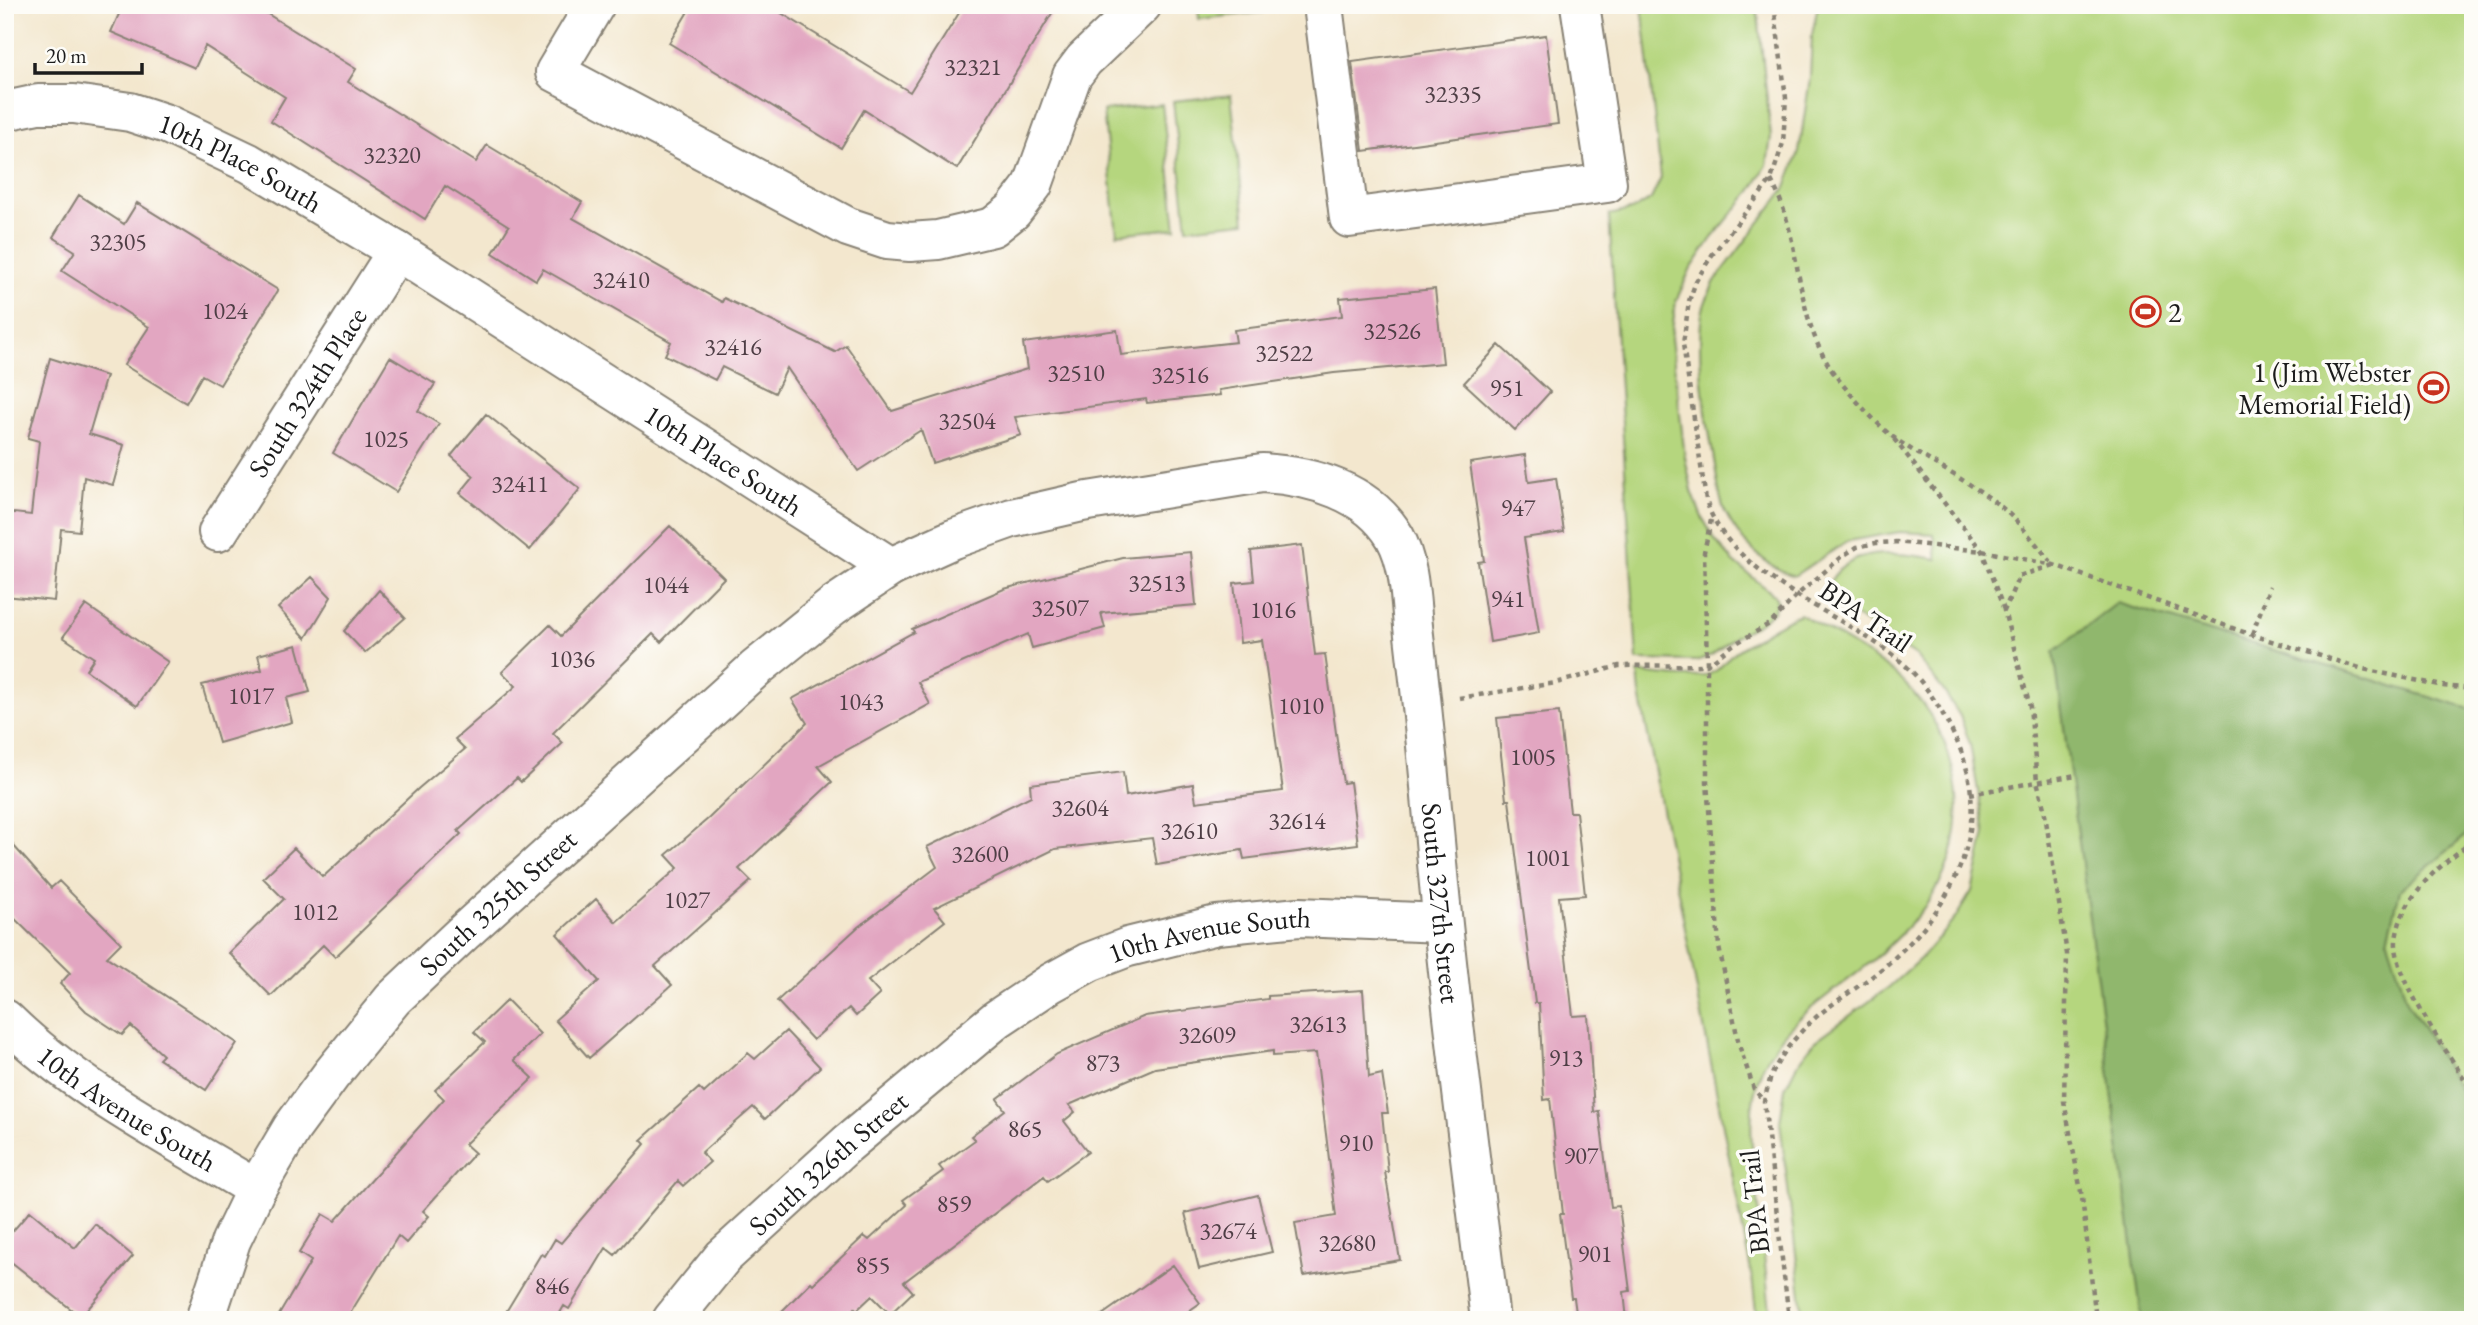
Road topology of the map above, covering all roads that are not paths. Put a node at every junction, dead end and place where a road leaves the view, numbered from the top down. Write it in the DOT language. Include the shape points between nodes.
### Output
graph roads {
  1 [pos="595,5"];
  2 [pos="1142,5"];
  3 [pos="1323,5"];
  4 [pos="1580,5"];
  5 [pos="5,111"];
  6 [pos="397,251"];
  7 [pos="218,532"];
  8 [pos="891,567"];
  9 [pos="1442,923"];
  10 [pos="5,1019"];
  11 [pos="997,1019"];
  12 [pos="256,1189"];
  13 [pos="205,1320"];
  14 [pos="672,1320"];
  15 [pos="1490,1320"];
  1 -- 2 [label="street" via="555,72 848,227 910,242 993,227 1013,211 1033,185 1072,76"];
  3 -- 4 [label="street" via="1349,218 1607,183"];
  5 -- 6 [label="street, 10th Place South" via="37,104 74,104 130,112 167,124 249,163"];
  6 -- 7 [label="street, South 324th Place"];
  6 -- 8 [label="street, 10th Place South"];
  8 -- 9 [label="street, South 327th Street" via="1012,518 1262,473 1314,480 1363,502 1382,519 1406,562"];
  8 -- 12 [label="street, South 325th Street" via="833,606 755,669 393,999 292,1128"];
  9 -- 11 [label="street, 10th Avenue South" via="1299,917 1173,934 1089,962"];
  9 -- 15 [label="street, South 327th Street"];
  10 -- 12 [label="street, 10th Avenue South" via="72,1076"];
  11 -- 14 [label="street, South 326th Street" via="847,1144 723,1257"];
  12 -- 13 [label="street, South 325th Street" via="231,1241"];
}
